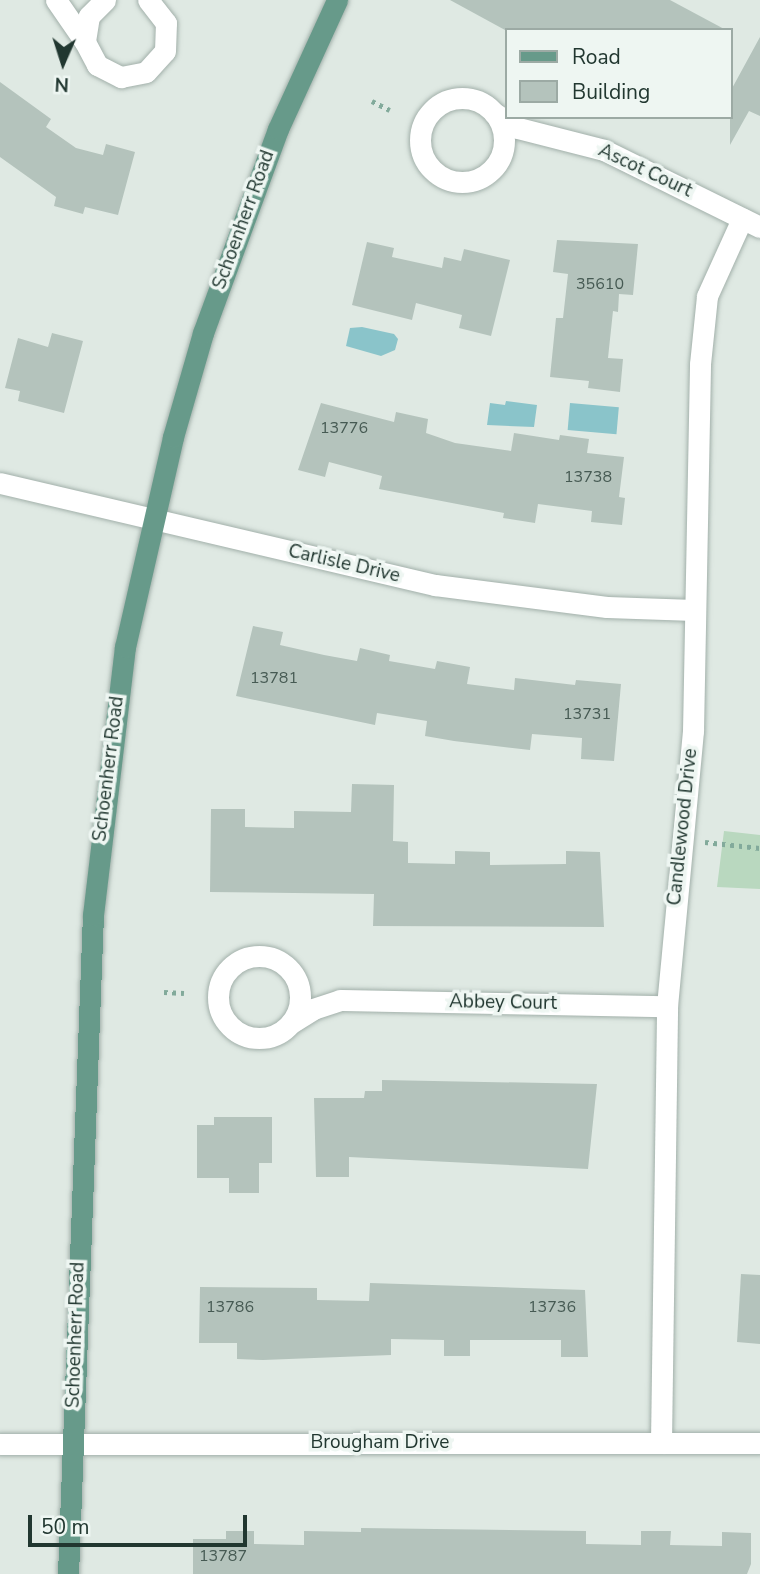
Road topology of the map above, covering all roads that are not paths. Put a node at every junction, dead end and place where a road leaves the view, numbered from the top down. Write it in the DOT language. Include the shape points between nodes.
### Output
graph roads {
  1 [pos="56,0"];
  2 [pos="67,0"];
  3 [pos="94,0"];
  4 [pos="105,0"];
  5 [pos="148,0"];
  6 [pos="337,0"];
  7 [pos="85,42"];
  8 [pos="494,113"];
  9 [pos="544,136"];
  10 [pos="503,151"];
  11 [pos="751,223"];
  12 [pos="0,483"];
  13 [pos="153,519"];
  14 [pos="694,610"];
  15 [pos="293,974"];
  16 [pos="340,1000"];
  17 [pos="667,1006"];
  18 [pos="291,1023"];
  19 [pos="661,1443"];
  20 [pos="760,1443"];
  21 [pos="0,1444"];
  22 [pos="73,1444"];
  23 [pos="68,1574"];
  1 -- 7 [label="street"];
  2 -- 3 [label="street"];
  4 -- 7 [label="street" via="89,16"];
  5 -- 7 [label="street" via="160,10 168,37 165,51 146,72 121,77 108,72 89,55"];
  6 -- 13 [label="main road, Schoenherr Road" via="236,236 203,333"];
  8 -- 9 [label="street, Ascot Court" via="518,128"];
  8 -- 10 [label="street" via="502,125"];
  8 -- 10 [label="street, Ascot Court" via="470,99 441,104 423,125 422,153 438,175 463,183 488,173"];
  9 -- 10 [label="street, Ascot Court"];
  9 -- 11 [label="street, Ascot Court" via="604,150"];
  11 -- 14 [label="street, Candlewood Drive" via="706,296"];
  12 -- 13 [label="street, Carlisle Drive"];
  13 -- 14 [label="street, Carlisle Drive" via="435,585 607,607"];
  13 -- 22 [label="main road, Schoenherr Road" via="125,648 100,833 87,1032"];
  14 -- 17 [label="street, Candlewood Drive" via="693,731"];
  15 -- 16 [label="street, Abbey Court"];
  15 -- 18 [label="street" via="301,998"];
  15 -- 18 [label="street, Abbey Court" via="272,958 246,957 225,973 217,999 228,1026 253,1039 281,1033"];
  16 -- 17 [label="street, Abbey Court"];
  16 -- 18 [label="street, Abbey Court"];
  17 -- 19 [label="street, Candlewood Drive"];
  19 -- 20 [label="street, Brougham Drive"];
  19 -- 22 [label="street, Brougham Drive"];
  21 -- 22 [label="street, Brougham Drive"];
  22 -- 23 [label="main road, Schoenherr Road"];
}
